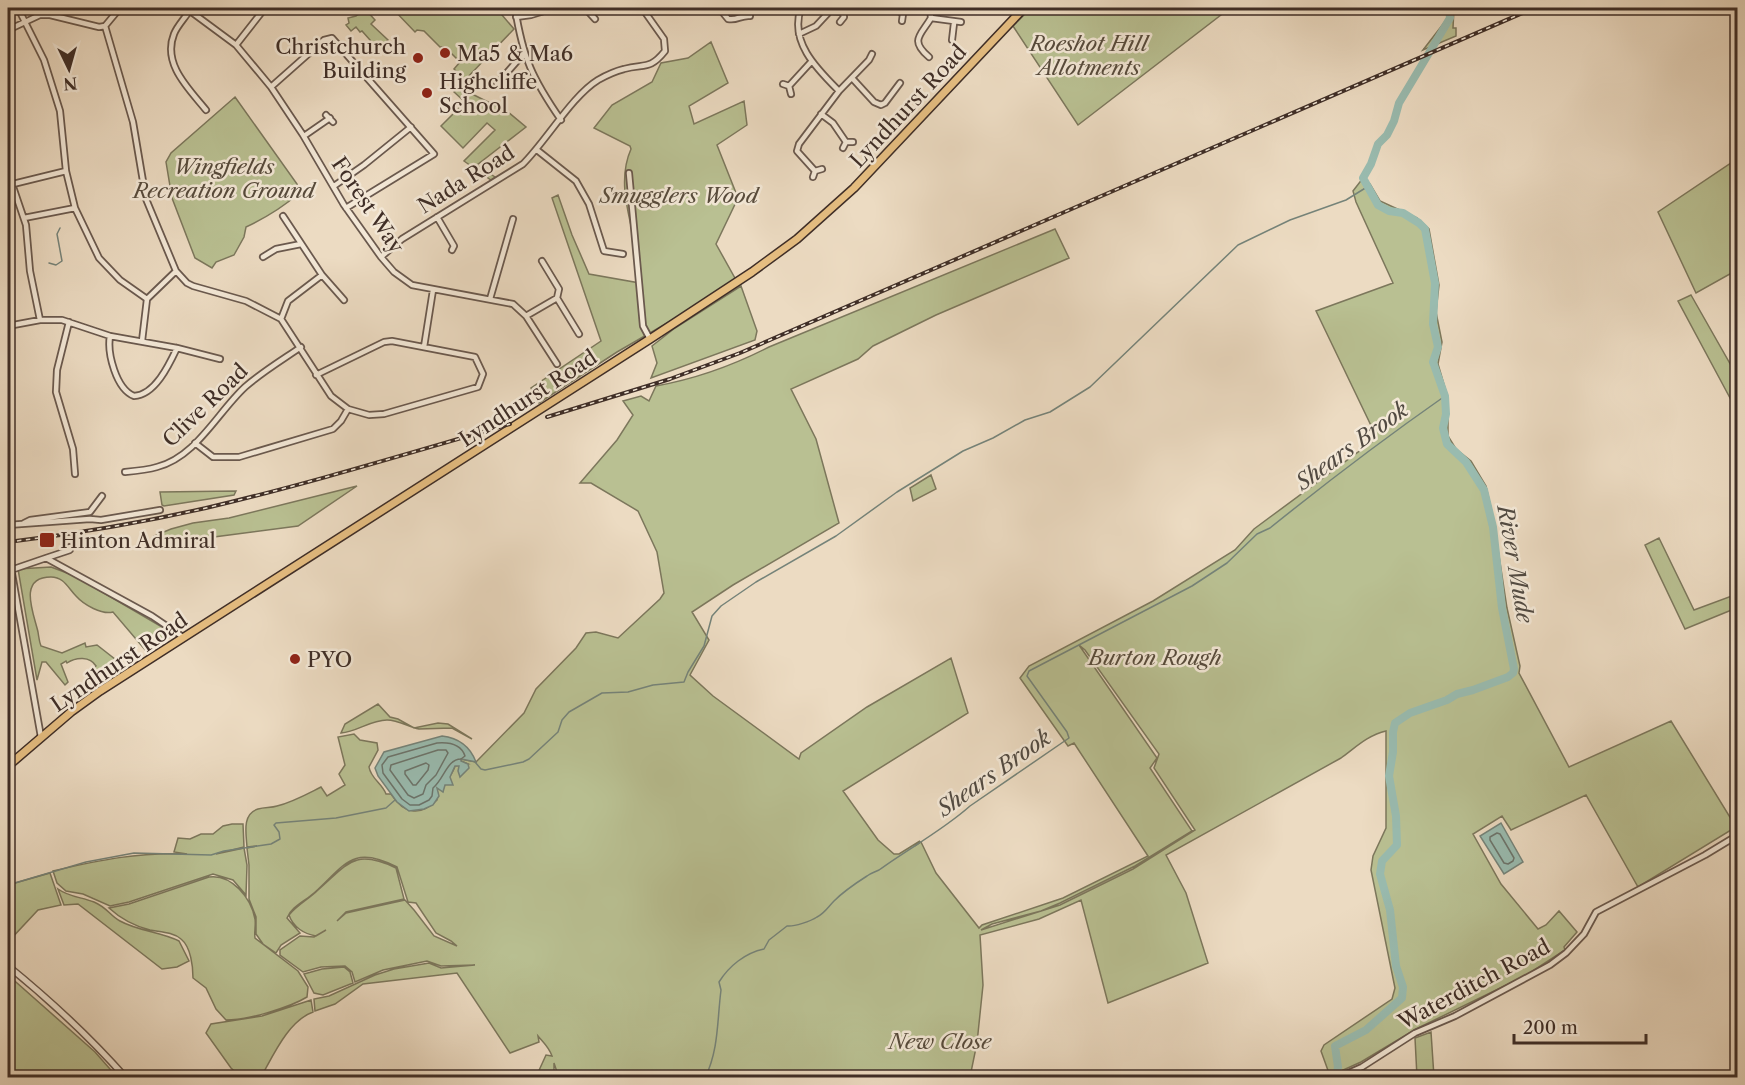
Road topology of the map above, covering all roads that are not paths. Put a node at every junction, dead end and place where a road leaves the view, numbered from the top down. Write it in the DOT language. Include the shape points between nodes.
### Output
graph roads {
  1 [pos="18,8"];
  2 [pos="120,8"];
  3 [pos="202,8"];
  4 [pos="265,8"];
  5 [pos="514,8"];
  6 [pos="554,8"];
  7 [pos="585,8"];
  8 [pos="642,8"];
  9 [pos="719,8"];
  10 [pos="801,8"];
  11 [pos="895,8"];
  12 [pos="930,8"];
  13 [pos="1023,8"];
  14 [pos="188,9"];
  15 [pos="196,15"];
  16 [pos="750,16"];
  17 [pos="516,17"];
  18 [pos="931,18"];
  19 [pos="595,19"];
  20 [pos="26,21"];
  21 [pos="902,21"];
  22 [pos="840,22"];
  23 [pos="954,22"];
  24 [pos="961,22"];
  25 [pos="105,26"];
  26 [pos="8,30"];
  27 [pos="799,34"];
  28 [pos="952,40"];
  29 [pos="236,45"];
  30 [pos="872,54"];
  31 [pos="524,55"];
  32 [pos="929,57"];
  33 [pos="811,62"];
  34 [pos="852,78"];
  35 [pos="900,83"];
  36 [pos="496,84"];
  37 [pos="783,84"];
  38 [pos="789,86"];
  39 [pos="271,87"];
  40 [pos="896,90"];
  41 [pos="839,91"];
  42 [pos="791,94"];
  43 [pos="902,94"];
  44 [pos="206,110"];
  45 [pos="821,114"];
  46 [pos="330,119"];
  47 [pos="561,120"];
  48 [pos="411,127"];
  49 [pos="304,136"];
  50 [pos="846,142"];
  51 [pos="853,142"];
  52 [pos="843,148"];
  53 [pos="537,150"];
  54 [pos="797,151"];
  55 [pos="790,153"];
  56 [pos="822,169"];
  57 [pos="66,171"];
  58 [pos="8,172"];
  59 [pos="629,173"];
  60 [pos="13,184"];
  61 [pos="334,186"];
  62 [pos="75,208"];
  63 [pos="346,208"];
  64 [pos="283,216"];
  65 [pos="437,217"];
  66 [pos="24,218"];
  67 [pos="513,219"];
  68 [pos="301,244"];
  69 [pos="455,247"];
  70 [pos="623,254"];
  71 [pos="263,257"];
  72 [pos="381,257"];
  73 [pos="542,261"];
  74 [pos="176,272"];
  75 [pos="321,275"];
  76 [pos="434,290"];
  77 [pos="147,298"];
  78 [pos="557,298"];
  79 [pos="490,299"];
  80 [pos="344,300"];
  81 [pos="526,316"];
  82 [pos="281,319"];
  83 [pos="40,320"];
  84 [pos="69,322"];
  85 [pos="8,326"];
  86 [pos="579,334"];
  87 [pos="110,336"];
  88 [pos="650,339"];
  89 [pos="142,341"];
  90 [pos="301,347"];
  91 [pos="424,347"];
  92 [pos="177,348"];
  93 [pos="220,359"];
  94 [pos="557,364"];
  95 [pos="316,375"];
  96 [pos="348,409"];
  97 [pos="195,443"];
  98 [pos="125,472"];
  99 [pos="75,474"];
  100 [pos="102,496"];
  101 [pos="160,510"];
  102 [pos="21,524"];
  103 [pos="8,525"];
  104 [pos="8,542"];
  105 [pos="70,550"];
  106 [pos="46,558"];
  107 [pos="11,567"];
  108 [pos="183,637"];
  109 [pos="41,737"];
  110 [pos="8,766"];
  111 [pos="1737,835"];
  112 [pos="8,966"];
  113 [pos="126,1077"];
  114 [pos="1337,1077"];
  1 -- 20 [label="street"];
  2 -- 25 [label="street"];
  3 -- 15 [label="street"];
  4 -- 29 [label="street"];
  5 -- 17 [label="street"];
  6 -- 17 [label="street"];
  7 -- 19 [label="street"];
  8 -- 47 [label="street, Nada Road" via="664,39 665,51 657,61 644,67 624,68 599,79"];
  9 -- 16 [label="street" via="728,20 736,20 742,13"];
  10 -- 27 [label="street"];
  11 -- 21 [label="street" via="905,13"];
  12 -- 18 [label="street"];
  13 -- 88 [label="main road, Lyndhurst Road" via="843,199 752,272"];
  14 -- 15 [label="street, Forest Way"];
  14 -- 44 [label="street" via="173,35 171,57 178,76"];
  15 -- 29 [label="street, Forest Way"];
  17 -- 31 [label="street"];
  18 -- 23 [label="street"];
  18 -- 32 [label="street" via="917,39"];
  20 -- 25 [label="street" via="50,15"];
  20 -- 26 [label="street"];
  20 -- 57 [label="street" via="44,60 60,111"];
  22 -- 27 [label="street" via="843,12 830,11 816,26"];
  23 -- 24 [label="street"];
  23 -- 28 [label="street"];
  25 -- 74 [label="street" via="133,122 146,199"];
  27 -- 33 [label="street"];
  29 -- 39 [label="street, Forest Way"];
  30 -- 34 [label="street"];
  31 -- 36 [label="street"];
  31 -- 47 [label="street" via="535,81"];
  33 -- 38 [label="street"];
  33 -- 41 [label="street"];
  34 -- 40 [label="street" via="878,105"];
  34 -- 41 [label="street"];
  35 -- 40 [label="street"];
  37 -- 38 [label="street"];
  38 -- 42 [label="street"];
  39 -- 48 [label="street" via="324,40 332,38"];
  39 -- 49 [label="street, Forest Way"];
  40 -- 43 [label="street"];
  41 -- 45 [label="street"];
  45 -- 50 [label="street"];
  45 -- 54 [label="street"];
  46 -- 49 [label="street"];
  47 -- 53 [label="street, Nada Road"];
  48 -- 61 [label="street"];
  48 -- 63 [label="street" via="434,154"];
  49 -- 61 [label="street, Forest Way"];
  50 -- 51 [label="street"];
  50 -- 52 [label="street"];
  53 -- 65 [label="street, Nada Road" via="513,171"];
  53 -- 70 [label="street" via="576,181 590,204 604,251"];
  54 -- 55 [label="street"];
  54 -- 56 [label="street" via="814,174"];
  57 -- 60 [label="street"];
  57 -- 62 [label="street"];
  58 -- 60 [label="street"];
  59 -- 88 [label="street" via="643,326"];
  60 -- 66 [label="street"];
  61 -- 63 [label="street, Forest Way"];
  62 -- 66 [label="street"];
  62 -- 77 [label="street" via="99,258 120,280"];
  63 -- 72 [label="street, Forest Way"];
  64 -- 68 [label="street"];
  65 -- 69 [label="street"];
  65 -- 72 [label="street, Nada Road"];
  66 -- 83 [label="street"];
  67 -- 79 [label="street"];
  68 -- 71 [label="street" via="276,249"];
  68 -- 75 [label="street"];
  72 -- 76 [label="street, Forest Way" via="412,285"];
  73 -- 78 [label="street" via="559,289"];
  74 -- 77 [label="street"];
  74 -- 82 [label="street" via="187,283 246,301"];
  75 -- 80 [label="street"];
  75 -- 82 [label="street" via="288,301"];
  76 -- 79 [label="street, Forest Way"];
  76 -- 91 [label="street"];
  77 -- 89 [label="street"];
  78 -- 81 [label="street"];
  78 -- 86 [label="street"];
  79 -- 81 [label="street, Forest Way" via="513,304"];
  81 -- 94 [label="street, Forest Way"];
  82 -- 90 [label="street"];
  83 -- 84 [label="street"];
  83 -- 85 [label="street"];
  84 -- 87 [label="street"];
  84 -- 99 [label="street" via="57,370 56,392 73,449"];
  87 -- 89 [label="street"];
  87 -- 92 [label="street" via="109,352 120,383 134,396 151,389"];
  88 -- 108 [label="main road, Lyndhurst Road"];
  89 -- 92 [label="street"];
  90 -- 95 [label="street"];
  90 -- 97 [label="street, Clive Road" via="244,388"];
  91 -- 95 [label="street" via="384,342"];
  91 -- 96 [label="street" via="475,357 483,374 478,387 384,414 369,415"];
  92 -- 93 [label="street"];
  95 -- 96 [label="street" via="330,396"];
  96 -- 97 [label="street" via="333,429 239,457 213,457"];
  97 -- 98 [label="street, Clive Road" via="159,467"];
  100 -- 102 [label="street" via="90,512"];
  101 -- 102 [label="street" via="101,520"];
  102 -- 103 [label="street"];
  104 -- 107 [label="street, bridge"];
  105 -- 106 [label="street"];
  106 -- 107 [label="street"];
  106 -- 108 [label="street"];
  107 -- 109 [label="street"];
  108 -- 109 [label="main road, Lyndhurst Road" via="100,691"];
  109 -- 110 [label="main road, Lyndhurst Road"];
  111 -- 114 [label="street, Waterditch Road" via="1596,912 1584,934 1550,965"];
  112 -- 113 [label="street" via="87,1034"];
}
